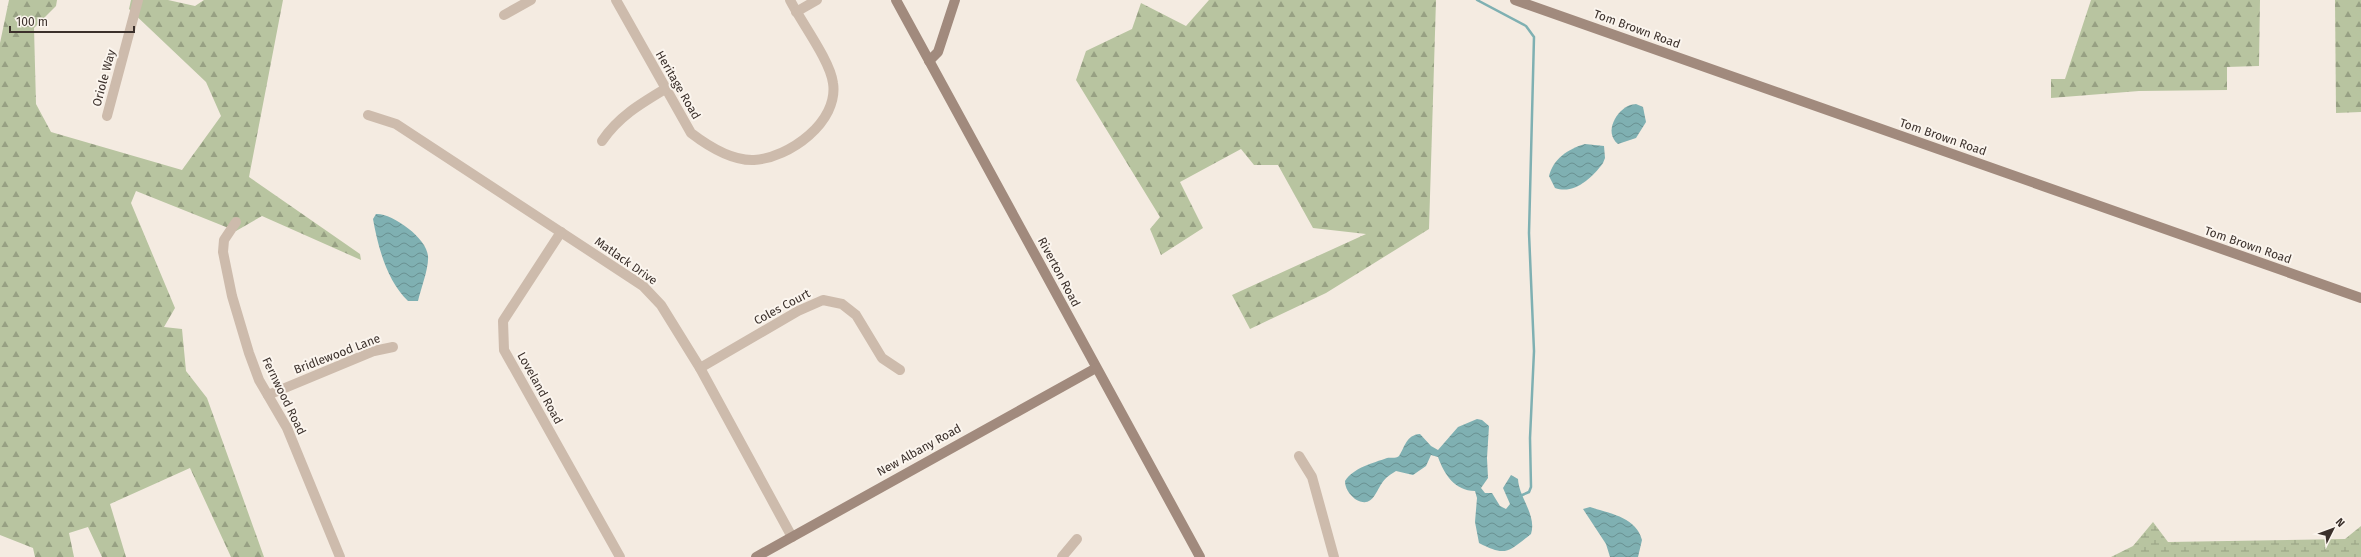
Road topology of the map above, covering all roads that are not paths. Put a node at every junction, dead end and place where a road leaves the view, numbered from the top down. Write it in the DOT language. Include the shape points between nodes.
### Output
graph roads {
  1 [pos="138,0"];
  2 [pos="531,0"];
  3 [pos="616,0"];
  4 [pos="790,0"];
  5 [pos="818,0"];
  6 [pos="896,0"];
  7 [pos="955,0"];
  8 [pos="1516,0"];
  9 [pos="796,12"];
  10 [pos="504,15"];
  11 [pos="929,60"];
  12 [pos="665,89"];
  13 [pos="368,115"];
  14 [pos="108,116"];
  15 [pos="602,141"];
  16 [pos="236,222"];
  17 [pos="561,232"];
  18 [pos="2361,298"];
  19 [pos="392,347"];
  20 [pos="700,368"];
  21 [pos="1096,368"];
  22 [pos="900,370"];
  23 [pos="268,395"];
  24 [pos="1299,456"];
  25 [pos="792,537"];
  26 [pos="1077,539"];
  27 [pos="340,557"];
  28 [pos="620,557"];
  29 [pos="756,557"];
  30 [pos="1062,557"];
  31 [pos="1200,557"];
  32 [pos="1334,557"];
  1 -- 14 [label="street, Oriole Way"];
  2 -- 10 [label="street"];
  3 -- 12 [label="street, Heritage Road"];
  4 -- 9 [label="street"];
  5 -- 9 [label="street"];
  6 -- 11 [label="main road, Riverton Road"];
  7 -- 11 [label="main road" via="938,52"];
  8 -- 18 [label="main road, Tom Brown Road"];
  9 -- 12 [label="street, Heritage Road" via="827,66 833,83 833,101 821,124 809,136 769,158 736,158 705,144 685,125"];
  11 -- 21 [label="main road, Riverton Road"];
  12 -- 15 [label="street" via="624,114 610,128"];
  13 -- 17 [label="street, Matlack Drive" via="396,124"];
  16 -- 23 [label="street, Fernwood Road" via="224,240 224,261 249,353"];
  17 -- 20 [label="street, Matlack Drive" via="643,286 661,305"];
  17 -- 28 [label="street, Loveland Road" via="503,321 504,350"];
  19 -- 23 [label="street, Bridlewood Lane" via="374,351"];
  20 -- 22 [label="street, Coles Court" via="798,311 823,300 842,304 856,315 882,358"];
  20 -- 25 [label="street, Matlack Drive"];
  21 -- 25 [label="main road, New Albany Road"];
  21 -- 31 [label="main road, Riverton Road"];
  23 -- 27 [label="street, Fernwood Road" via="287,428"];
  24 -- 32 [label="street" via="1312,477"];
  25 -- 29 [label="main road, New Albany Road"];
  26 -- 30 [label="street"];
}
